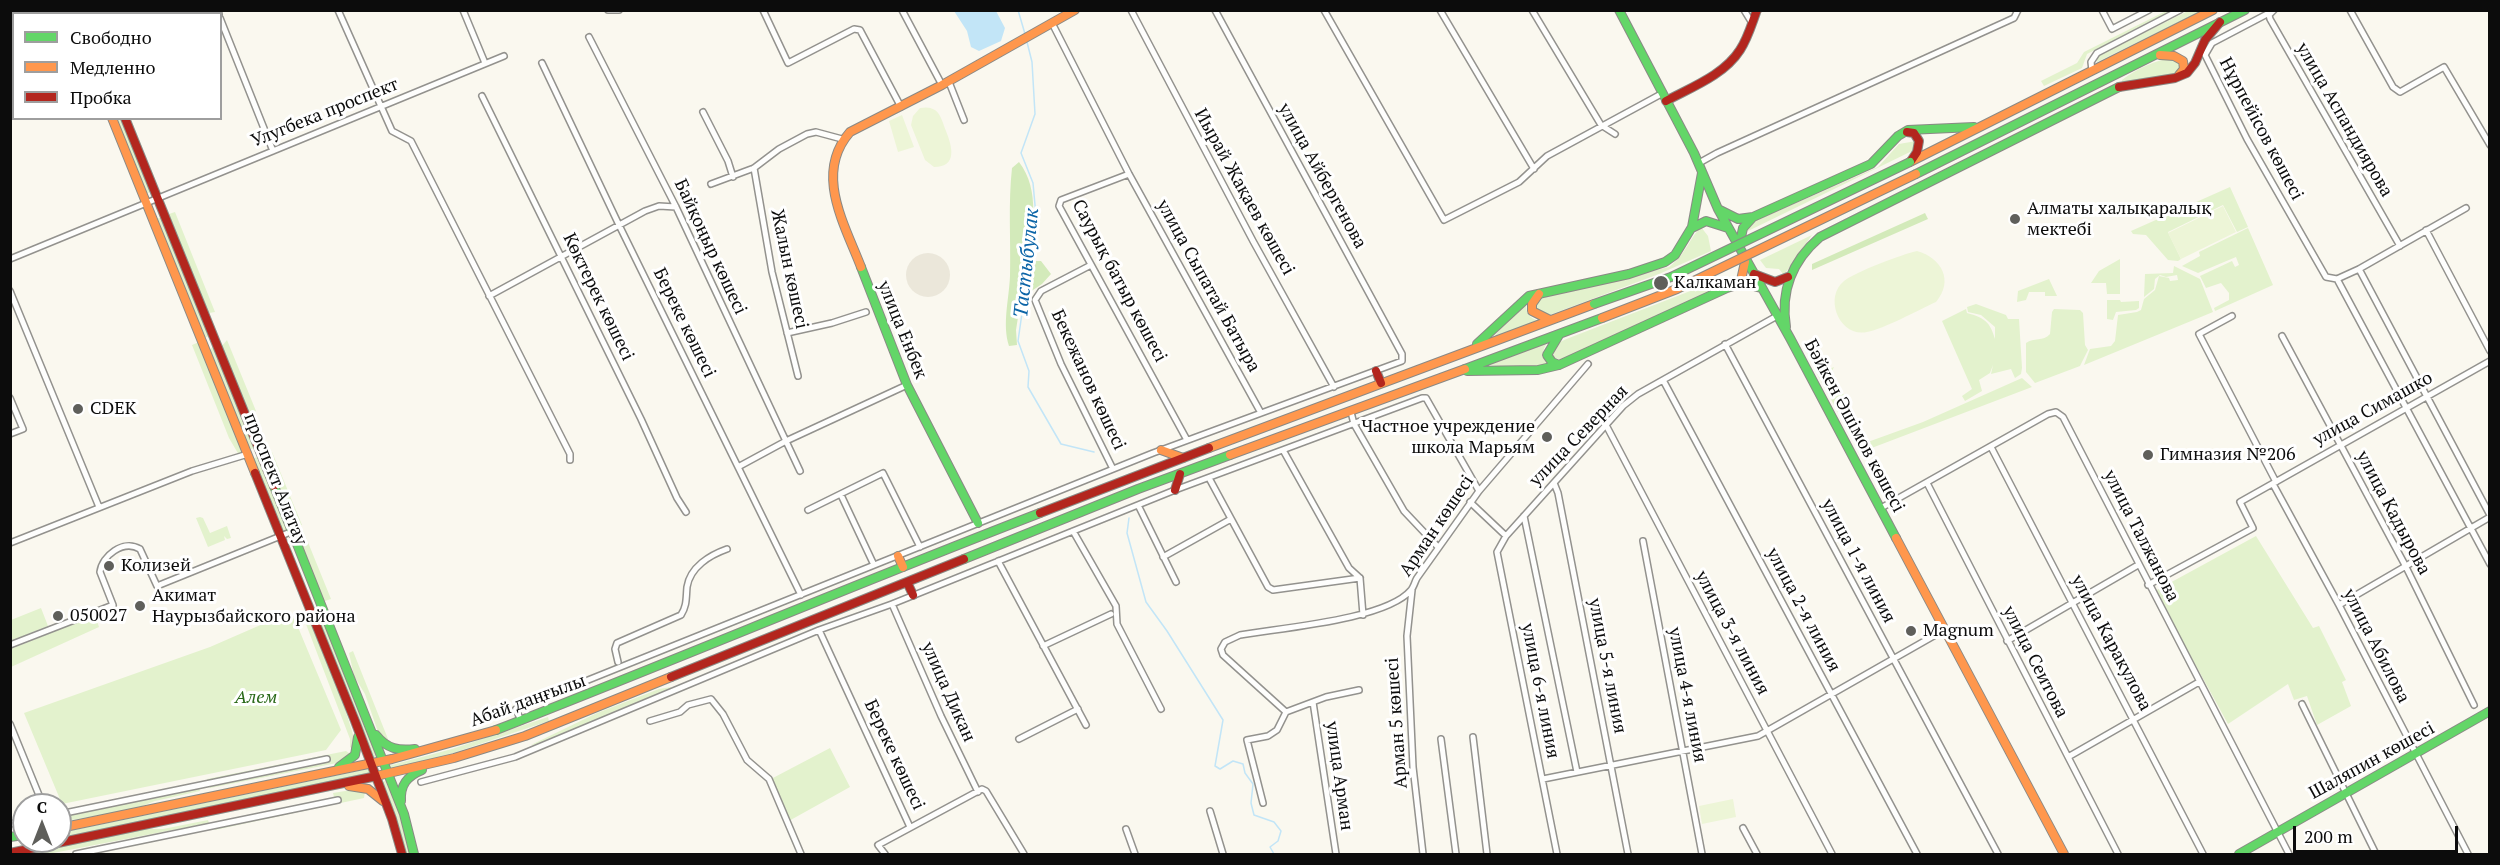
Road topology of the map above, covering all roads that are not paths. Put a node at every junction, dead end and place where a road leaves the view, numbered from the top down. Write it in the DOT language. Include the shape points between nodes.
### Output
graph roads {
  1 [pos="338,10"];
  2 [pos="463,10"];
  3 [pos="608,10"];
  4 [pos="619,10"];
  5 [pos="763,10"];
  6 [pos="902,10"];
  7 [pos="1131,10"];
  8 [pos="1215,10"];
  9 [pos="1324,10"];
  10 [pos="1440,10"];
  11 [pos="1532,10"];
  12 [pos="1619,10"];
  13 [pos="1744,10"];
  14 [pos="1757,10"];
  15 [pos="2018,10"];
  16 [pos="2102,10"];
  17 [pos="2149,10"];
  18 [pos="2180,10"];
  19 [pos="2213,10"];
  20 [pos="2246,10"];
  21 [pos="2350,10"];
  22 [pos="2272,11"];
  23 [pos="1070,12"];
  24 [pos="2220,22"];
  25 [pos="222,23"];
  26 [pos="1052,23"];
  27 [pos="1752,23"];
  28 [pos="589,37"];
  29 [pos="504,56"];
  30 [pos="2147,59"];
  31 [pos="485,63"];
  32 [pos="542,63"];
  33 [pos="2092,70"];
  34 [pos="2175,78"];
  35 [pos="945,84"];
  36 [pos="482,96"];
  37 [pos="1664,97"];
  38 [pos="380,107"];
  39 [pos="902,107"];
  40 [pos="703,112"];
  41 [pos="113,120"];
  42 [pos="126,120"];
  43 [pos="963,120"];
  44 [pos="1601,125"];
  45 [pos="1981,126"];
  46 [pos="1902,132"];
  47 [pos="1615,134"];
  48 [pos="842,139"];
  49 [pos="2490,145"];
  50 [pos="273,151"];
  51 [pos="1910,162"];
  52 [pos="1701,166"];
  53 [pos="754,168"];
  54 [pos="1534,169"];
  55 [pos="1129,174"];
  56 [pos="734,177"];
  57 [pos="711,184"];
  58 [pos="158,199"];
  59 [pos="146,203"];
  60 [pos="676,207"];
  61 [pos="2466,208"];
  62 [pos="1718,209"];
  63 [pos="1753,217"];
  64 [pos="619,225"];
  65 [pos="1728,228"];
  66 [pos="2426,230"];
  67 [pos="1692,231"];
  68 [pos="2400,246"];
  69 [pos="1739,248"];
  70 [pos="562,256"];
  71 [pos="10,260"];
  72 [pos="1746,260"];
  73 [pos="1091,265"];
  74 [pos="2359,269"];
  75 [pos="1754,274"];
  76 [pos="1788,277"];
  77 [pos="2337,279"];
  78 [pos="1727,288"];
  79 [pos="1761,288"];
  80 [pos="10,291"];
  81 [pos="1539,294"];
  82 [pos="489,296"];
  83 [pos="866,312"];
  84 [pos="1777,316"];
  85 [pos="2232,316"];
  86 [pos="1551,320"];
  87 [pos="787,333"];
  88 [pos="1787,333"];
  89 [pos="1559,335"];
  90 [pos="2282,336"];
  91 [pos="216,341"];
  92 [pos="1725,344"];
  93 [pos="204,346"];
  94 [pos="1471,349"];
  95 [pos="2490,351"];
  96 [pos="2490,361"];
  97 [pos="1588,364"];
  98 [pos="1559,365"];
  99 [pos="1376,371"];
  100 [pos="1455,372"];
  101 [pos="798,376"];
  102 [pos="1664,380"];
  103 [pos="1381,383"];
  104 [pos="907,385"];
  105 [pos="1334,387"];
  106 [pos="1363,390"];
  107 [pos="2426,396"];
  108 [pos="10,398"];
  109 [pos="1387,399"];
  110 [pos="1370,405"];
  111 [pos="1390,408"];
  112 [pos="2405,408"];
  113 [pos="1351,412"];
  114 [pos="1261,413"];
  115 [pos="1354,424"];
  116 [pos="1606,425"];
  117 [pos="10,434"];
  118 [pos="1187,440"];
  119 [pos="786,441"];
  120 [pos="2339,445"];
  121 [pos="1991,447"];
  122 [pos="260,449"];
  123 [pos="1161,450"];
  124 [pos="1283,450"];
  125 [pos="248,454"];
  126 [pos="1183,458"];
  127 [pos="570,460"];
  128 [pos="738,467"];
  129 [pos="1113,469"];
  130 [pos="800,471"];
  131 [pos="1180,474"];
  132 [pos="1209,478"];
  133 [pos="1554,483"];
  134 [pos="1927,483"];
  135 [pos="2275,483"];
  136 [pos="1175,490"];
  137 [pos="1479,490"];
  138 [pos="841,495"];
  139 [pos="1470,502"];
  140 [pos="1138,505"];
  141 [pos="99,507"];
  142 [pos="1881,508"];
  143 [pos="808,510"];
  144 [pos="687,512"];
  145 [pos="1524,516"];
  146 [pos="2490,516"];
  147 [pos="1231,519"];
  148 [pos="978,523"];
  149 [pos="2471,528"];
  150 [pos="293,531"];
  151 [pos="1073,531"];
  152 [pos="281,536"];
  153 [pos="1506,536"];
  154 [pos="1643,541"];
  155 [pos="10,543"];
  156 [pos="920,547"];
  157 [pos="1438,547"];
  158 [pos="728,549"];
  159 [pos="898,556"];
  160 [pos="1164,557"];
  161 [pos="998,561"];
  162 [pos="2490,564"];
  163 [pos="874,565"];
  164 [pos="2138,565"];
  165 [pos="2405,565"];
  166 [pos="903,567"];
  167 [pos="1360,578"];
  168 [pos="907,582"];
  169 [pos="1176,582"];
  170 [pos="2148,585"];
  171 [pos="1412,590"];
  172 [pos="801,595"];
  173 [pos="914,595"];
  174 [pos="892,604"];
  175 [pos="2073,604"];
  176 [pos="2339,605"];
  177 [pos="1111,614"];
  178 [pos="1363,615"];
  179 [pos="819,630"];
  180 [pos="1944,630"];
  181 [pos="2007,641"];
  182 [pos="10,645"];
  183 [pos="1043,646"];
  184 [pos="1894,661"];
  185 [pos="618,662"];
  186 [pos="2199,682"];
  187 [pos="1359,690"];
  188 [pos="1832,696"];
  189 [pos="1313,702"];
  190 [pos="2302,704"];
  191 [pos="2474,705"];
  192 [pos="555,709"];
  193 [pos="1078,709"];
  194 [pos="1161,709"];
  195 [pos="2490,711"];
  196 [pos="1287,712"];
  197 [pos="367,718"];
  198 [pos="2134,720"];
  199 [pos="355,721"];
  200 [pos="520,721"];
  201 [pos="650,721"];
  202 [pos="560,722"];
  203 [pos="10,724"];
  204 [pos="1086,725"];
  205 [pos="1766,732"];
  206 [pos="1473,737"];
  207 [pos="1019,739"];
  208 [pos="1442,739"];
  209 [pos="450,744"];
  210 [pos="1683,751"];
  211 [pos="2415,754"];
  212 [pos="454,758"];
  213 [pos="2068,758"];
  214 [pos="327,759"];
  215 [pos="383,761"];
  216 [pos="371,763"];
  217 [pos="1611,765"];
  218 [pos="326,772"];
  219 [pos="1577,772"];
  220 [pos="388,774"];
  221 [pos="376,777"];
  222 [pos="1543,779"];
  223 [pos="421,782"];
  224 [pos="203,785"];
  225 [pos="329,787"];
  226 [pos="978,792"];
  227 [pos="38,793"];
  228 [pos="2345,793"];
  229 [pos="207,798"];
  230 [pos="338,800"];
  231 [pos="1263,803"];
  232 [pos="1210,811"];
  233 [pos="72,812"];
  234 [pos="210,812"];
  235 [pos="404,814"];
  236 [pos="392,819"];
  237 [pos="72,826"];
  238 [pos="214,826"];
  239 [pos="910,827"];
  240 [pos="1743,828"];
  241 [pos="1126,829"];
  242 [pos="2277,832"];
  243 [pos="10,853"];
  244 [pos="76,855"];
  245 [pos="402,855"];
  246 [pos="414,855"];
  247 [pos="801,855"];
  248 [pos="885,855"];
  249 [pos="1024,855"];
  250 [pos="1136,855"];
  251 [pos="1223,855"];
  252 [pos="1336,855"];
  253 [pos="1423,855"];
  254 [pos="1456,855"];
  255 [pos="1488,855"];
  256 [pos="1557,855"];
  257 [pos="1628,855"];
  258 [pos="1702,855"];
  259 [pos="1757,855"];
  260 [pos="1832,855"];
  261 [pos="1917,855"];
  262 [pos="1998,855"];
  263 [pos="2064,855"];
  264 [pos="2118,855"];
  265 [pos="2203,855"];
  266 [pos="2239,855"];
  267 [pos="2289,855"];
  268 [pos="2376,855"];
  269 [pos="2468,855"];
  1 -- 38 [label="street"];
  2 -- 31 [label="street"];
  3 -- 4 [label="street"];
  5 -- 39 [label="street" via="788,63 854,29 860,30"];
  6 -- 35 [label="street"];
  7 -- 105 [label="street, Иырай Жақаев көшесі"];
  8 -- 99 [label="street, улица Айбергенова" via="1403,355 1402,361"];
  9 -- 54 [label="street" via="1444,220 1519,182"];
  10 -- 54 [label="street"];
  11 -- 44 [label="street"];
  12 -- 37 [label="main road, Бәйкен Әшімов көшесі"];
  13 -- 27 [label="street"];
  14 -- 27 [label="main road"];
  15 -- 52 [label="street" via="2014,18 1717,153"];
  16 -- 17 [label="street" via="2112,29"];
  18 -- 33 [label="street" via="2097,53 2091,62"];
  19 -- 33 [label="main road, Абай даңғылы"];
  20 -- 24 [label="main road"];
  21 -- 49 [label="street" via="2393,87 2400,92 2444,67"];
  22 -- 68 [label="street, улица Аспандиярова" via="2270,19 2301,78"];
  22 -- 77 [label="street, Нұрпейісов көшесі" via="2212,43 2206,50 2206,59 2326,277"];
  23 -- 26 [label="main road"];
  24 -- 30 [label="main road"];
  24 -- 34 [label="main road" via="2205,40 2192,69"];
  25 -- 50 [label="street"];
  26 -- 35 [label="main road"];
  26 -- 55 [label="street, улица Сыпатай Батыра"];
  27 -- 37 [label="main road" via="1736,56 1719,71"];
  28 -- 60 [label="street, Байқоңыр көшесі"];
  29 -- 31 [label="street, Улугбека проспект"];
  30 -- 34 [label="main road" via="2169,54 2180,58 2184,69"];
  30 -- 89 [label="main road, bridge" via="1677,289"];
  31 -- 38 [label="street, Улугбека проспект"];
  32 -- 64 [label="street, Береке көшесі"];
  33 -- 45 [label="main road, Абай даңғылы"];
  34 -- 76 [label="main road" via="2120,87 1820,237"];
  35 -- 39 [label="main road"];
  35 -- 43 [label="street"];
  36 -- 70 [label="street, Көктерек көшесі"];
  37 -- 44 [label="street"];
  37 -- 52 [label="main road, Бәйкен Әшімов көшесі"];
  38 -- 50 [label="street, Улугбека проспект"];
  38 -- 82 [label="street" via="392,131 411,141"];
  39 -- 48 [label="main road"];
  40 -- 56 [label="street"];
  41 -- 59 [label="main road, проспект Алатау"];
  42 -- 58 [label="main road, проспект Алатау"];
  44 -- 47 [label="street"];
  44 -- 54 [label="street" via="1547,156"];
  45 -- 46 [label="main road"];
  45 -- 51 [label="main road, Абай даңғылы"];
  46 -- 51 [label="main road" via="1914,133 1919,141"];
  46 -- 63 [label="main road" via="1872,164"];
  48 -- 53 [label="street" via="816,132 807,134"];
  48 -- 104 [label="main road, улица Енбек" via="833,168 837,211"];
  50 -- 58 [label="street, Улугбека проспект"];
  51 -- 86 [label="main road, Абай даңғылы, bridge" via="1671,277"];
  52 -- 62 [label="main road, Бәйкен Әшімов көшесі"];
  52 -- 67 [label="main road"];
  53 -- 56 [label="street"];
  53 -- 87 [label="street, Жалын көшесі"];
  55 -- 73 [label="street, Саурық батыр көшесі" via="1059,203"];
  55 -- 114 [label="street, улица Сыпатай Батыра"];
  56 -- 57 [label="street"];
  58 -- 59 [label="street, Улугбека проспект"];
  58 -- 91 [label="main road, проспект Алатау"];
  59 -- 71 [label="street"];
  59 -- 93 [label="main road, проспект Алатау"];
  60 -- 64 [label="street" via="659,206"];
  60 -- 119 [label="street, Байқоңыр көшесі"];
  61 -- 66 [label="street"];
  62 -- 63 [label="main road" via="1738,219"];
  62 -- 65 [label="main road, Бәйкен Әшімов көшесі"];
  63 -- 69 [label="main road" via="1743,228"];
  64 -- 70 [label="street"];
  64 -- 128 [label="street, Береке көшесі"];
  65 -- 67 [label="main road" via="1705,220"];
  65 -- 69 [label="main road, Бәйкен Әшімов көшесі"];
  66 -- 68 [label="street"];
  66 -- 95 [label="street"];
  67 -- 81 [label="main road" via="1666,262"];
  68 -- 74 [label="street"];
  69 -- 72 [label="main road, Бәйкен Әшімов көшесі"];
  70 -- 82 [label="street"];
  70 -- 144 [label="street, Көктерек көшесі"];
  72 -- 75 [label="main road, Бәйкен Әшімов көшесі"];
  72 -- 78 [label="main road" via="1741,280"];
  73 -- 118 [label="street, Саурық батыр көшесі"];
  73 -- 129 [label="street, Бекежанов көшесі" via="1041,291 1035,300 1061,364"];
  74 -- 77 [label="street"];
  74 -- 107 [label="street"];
  75 -- 76 [label="main road" via="1775,282"];
  75 -- 79 [label="main road, Бәйкен Әшімов көшесі"];
  76 -- 88 [label="main road" via="1783,308"];
  77 -- 112 [label="street, Нұрпейісов көшесі"];
  78 -- 79 [label="main road" via="1743,283"];
  78 -- 98 [label="main road"];
  79 -- 84 [label="main road, Бәйкен Әшімов көшесі"];
  80 -- 141 [label="street"];
  81 -- 86 [label="main road" via="1531,305 1533,313"];
  81 -- 94 [label="main road" via="1522,300"];
  82 -- 127 [label="street"];
  83 -- 87 [label="street"];
  84 -- 88 [label="main road, Бәйкен Әшімов көшесі"];
  84 -- 92 [label="street, улица Северная"];
  85 -- 135 [label="street, улица Абилова" via="2199,334"];
  86 -- 94 [label="main road, Абай даңғылы"];
  87 -- 101 [label="street, Жалын көшесі"];
  88 -- 142 [label="main road, Бәйкен Әшімов көшесі"];
  89 -- 98 [label="main road" via="1548,355"];
  89 -- 100 [label="main road"];
  90 -- 120 [label="street, улица Кадырова"];
  91 -- 93 [label="main road"];
  91 -- 122 [label="main road, проспект Алатау"];
  92 -- 102 [label="street, улица Северная"];
  92 -- 184 [label="street, улица 1-я линия"];
  93 -- 125 [label="main road, проспект Алатау"];
  94 -- 103 [label="main road, Абай даңғылы"];
  96 -- 107 [label="street, улица Симашко"];
  97 -- 137 [label="street, Арман көшесі"];
  98 -- 100 [label="main road" via="1538,370"];
  99 -- 103 [label="main road"];
  99 -- 105 [label="street"];
  100 -- 109 [label="main road"];
  102 -- 116 [label="street, улица Северная" via="1631,400"];
  102 -- 188 [label="street, улица 2-я линия"];
  103 -- 106 [label="main road, Абай даңғылы"];
  104 -- 119 [label="street"];
  104 -- 148 [label="main road, улица Енбек"];
  105 -- 114 [label="street"];
  106 -- 110 [label="main road"];
  106 -- 126 [label="main road, Абай даңғылы"];
  107 -- 112 [label="street, улица Симашко"];
  107 -- 146 [label="street"];
  108 -- 117 [label="street" via="23,429"];
  109 -- 110 [label="main road"];
  109 -- 111 [label="street"];
  110 -- 113 [label="main road"];
  111 -- 115 [label="street"];
  111 -- 137 [label="street" via="1426,398"];
  112 -- 120 [label="street, улица Симашко"];
  112 -- 149 [label="street, Нұрпейісов көшесі"];
  113 -- 115 [label="street"];
  113 -- 131 [label="main road"];
  114 -- 118 [label="street"];
  115 -- 124 [label="street"];
  115 -- 157 [label="street" via="1404,511"];
  116 -- 133 [label="street, улица Северная"];
  116 -- 205 [label="street, улица 3-я линия"];
  118 -- 123 [label="street"];
  119 -- 128 [label="street"];
  119 -- 130 [label="street, Байқоңыр көшесі"];
  120 -- 135 [label="street, улица Симашко"];
  120 -- 165 [label="street, улица Кадырова"];
  121 -- 134 [label="street, улица Талжанова"];
  121 -- 164 [label="street, улица Талжанова" via="2048,414 2056,412 2063,417"];
  121 -- 175 [label="street, улица Каракулова"];
  122 -- 125 [label="main road"];
  122 -- 150 [label="main road, проспект Алатау"];
  123 -- 126 [label="main road"];
  123 -- 129 [label="street"];
  124 -- 132 [label="street"];
  124 -- 167 [label="street" via="1349,568"];
  125 -- 141 [label="street"];
  125 -- 152 [label="main road, проспект Алатау"];
  126 -- 166 [label="main road, Абай даңғылы"];
  128 -- 172 [label="street, Береке көшесі"];
  129 -- 148 [label="street"];
  131 -- 136 [label="main road"];
  131 -- 168 [label="main road"];
  132 -- 136 [label="street"];
  132 -- 147 [label="street"];
  133 -- 145 [label="street, улица Северная"];
  133 -- 217 [label="street, улица 5-я линия"];
  134 -- 142 [label="street, улица Талжанова"];
  134 -- 181 [label="street, улица Сеитова"];
  135 -- 170 [label="street, улица Симашко" via="2240,502 2253,528"];
  135 -- 176 [label="street, улица Абилова"];
  136 -- 140 [label="street"];
  137 -- 139 [label="street, Арман көшесі"];
  138 -- 143 [label="street"];
  138 -- 156 [label="street" via="883,473"];
  138 -- 163 [label="street"];
  139 -- 153 [label="street"];
  139 -- 157 [label="street, Арман көшесі"];
  140 -- 151 [label="street"];
  140 -- 160 [label="street"];
  141 -- 155 [label="street"];
  142 -- 180 [label="main road, Бәйкен Әшімов көшесі"];
  145 -- 153 [label="street, улица Северная"];
  145 -- 219 [label="street"];
  146 -- 149 [label="street"];
  147 -- 160 [label="street"];
  147 -- 167 [label="street" via="1273,590"];
  148 -- 156 [label="street"];
  149 -- 162 [label="street, Нұрпейісов көшесі"];
  149 -- 165 [label="street"];
  150 -- 152 [label="street"];
  150 -- 197 [label="main road, проспект Алатау"];
  151 -- 161 [label="street"];
  151 -- 194 [label="street" via="1116,606 1117,624"];
  152 -- 182 [label="street" via="157,586 140,549 129,546 114,551 105,557 100,572 113,605"];
  152 -- 199 [label="main road, проспект Алатау"];
  153 -- 222 [label="street, улица 6-я линия" via="1497,552"];
  154 -- 210 [label="street, улица 4-я линия"];
  156 -- 159 [label="street"];
  157 -- 171 [label="street, Арман көшесі"];
  158 -- 185 [label="street" via="701,562 691,576 681,615 617,643"];
  159 -- 163 [label="street"];
  159 -- 166 [label="main road"];
  160 -- 169 [label="street"];
  161 -- 173 [label="street"];
  161 -- 183 [label="street"];
  163 -- 172 [label="street"];
  164 -- 170 [label="street, улица Талжанова"];
  164 -- 175 [label="street"];
  165 -- 176 [label="street"];
  165 -- 191 [label="street, улица Кадырова"];
  166 -- 192 [label="main road, Абай даңғылы"];
  167 -- 178 [label="street"];
  168 -- 173 [label="main road"];
  168 -- 202 [label="main road"];
  170 -- 186 [label="street, улица Талжанова"];
  171 -- 178 [label="street, Арман көшесі"];
  171 -- 253 [label="street, Арман 5 көшесі" via="1407,636 1413,767"];
  172 -- 200 [label="street" via="516,709"];
  173 -- 174 [label="street"];
  174 -- 179 [label="street"];
  174 -- 226 [label="street, улица Дикан"];
  175 -- 181 [label="street"];
  175 -- 198 [label="street, улица Каракулова"];
  176 -- 211 [label="street, улица Абилова"];
  177 -- 183 [label="street"];
  178 -- 196 [label="street, Арман көшесі" via="1240,635 1225,642 1223,655"];
  179 -- 223 [label="street" via="515,757"];
  179 -- 239 [label="street, Береке көшесі"];
  180 -- 184 [label="street"];
  180 -- 263 [label="main road, Бәйкен Әшімов көшесі"];
  181 -- 213 [label="street, улица Сеитова"];
  183 -- 193 [label="street"];
  184 -- 188 [label="street"];
  184 -- 262 [label="street, улица 1-я линия"];
  186 -- 198 [label="street"];
  186 -- 242 [label="street, улица Талжанова"];
  187 -- 189 [label="street"];
  188 -- 205 [label="street"];
  188 -- 261 [label="street, улица 2-я линия"];
  189 -- 196 [label="street"];
  189 -- 252 [label="street, улица Арман"];
  190 -- 228 [label="street"];
  192 -- 200 [label="main road, Абай даңғылы"];
  192 -- 202 [label="main road"];
  193 -- 204 [label="street"];
  193 -- 207 [label="street"];
  195 -- 211 [label="main road, Шаляпин көшесі"];
  196 -- 231 [label="street" via="1277,730 1247,740"];
  197 -- 209 [label="main road" via="377,738 397,750"];
  197 -- 215 [label="main road, проспект Алатау"];
  198 -- 213 [label="street"];
  198 -- 265 [label="street, улица Каракулова"];
  199 -- 216 [label="main road, проспект Алатау"];
  199 -- 218 [label="main road" via="359,740 355,754 344,765"];
  200 -- 209 [label="main road, Абай даңғылы"];
  201 -- 247 [label="street" via="711,699 747,760 769,779"];
  202 -- 212 [label="main road"];
  203 -- 227 [label="street"];
  205 -- 210 [label="street"];
  205 -- 260 [label="street, улица 3-я линия"];
  206 -- 255 [label="street"];
  208 -- 254 [label="street"];
  209 -- 215 [label="main road, Абай даңғылы"];
  210 -- 217 [label="street"];
  210 -- 258 [label="street, улица 4-я линия"];
  211 -- 228 [label="main road, Шаляпин көшесі"];
  211 -- 269 [label="street, улица Абилова"];
  212 -- 220 [label="main road"];
  212 -- 235 [label="main road" via="406,779 401,790"];
  213 -- 264 [label="street, улица Сеитова"];
  214 -- 224 [label="street"];
  215 -- 216 [label="main road, Абай даңғылы"];
  215 -- 220 [label="main road, проспект Алатау"];
  216 -- 218 [label="main road, Абай даңғылы"];
  216 -- 221 [label="main road, проспект Алатау"];
  217 -- 219 [label="street"];
  217 -- 257 [label="street, улица 5-я линия"];
  218 -- 229 [label="main road, Абай даңғылы"];
  219 -- 222 [label="street"];
  220 -- 221 [label="main road"];
  220 -- 235 [label="main road, проспект Алатау"];
  221 -- 225 [label="main road"];
  221 -- 236 [label="main road, проспект Алатау"];
  222 -- 256 [label="street, улица 6-я линия"];
  224 -- 229 [label="street"];
  224 -- 233 [label="street"];
  225 -- 234 [label="main road"];
  225 -- 236 [label="main road" via="372,790"];
  226 -- 239 [label="street"];
  226 -- 249 [label="street, улица Дикан" via="986,791"];
  228 -- 242 [label="main road, Шаляпин көшесі"];
  228 -- 268 [label="street"];
  229 -- 237 [label="main road, Абай даңғылы"];
  230 -- 238 [label="street"];
  232 -- 251 [label="street"];
  234 -- 238 [label="street"];
  234 -- 243 [label="main road"];
  235 -- 246 [label="main road, проспект Алатау"];
  236 -- 245 [label="main road, проспект Алатау"];
  238 -- 244 [label="street"];
  239 -- 248 [label="street" via="879,845"];
  240 -- 259 [label="street"];
  241 -- 250 [label="street"];
  242 -- 266 [label="main road, Шаляпин көшесі"];
  242 -- 267 [label="street, улица Талжанова"];
}
